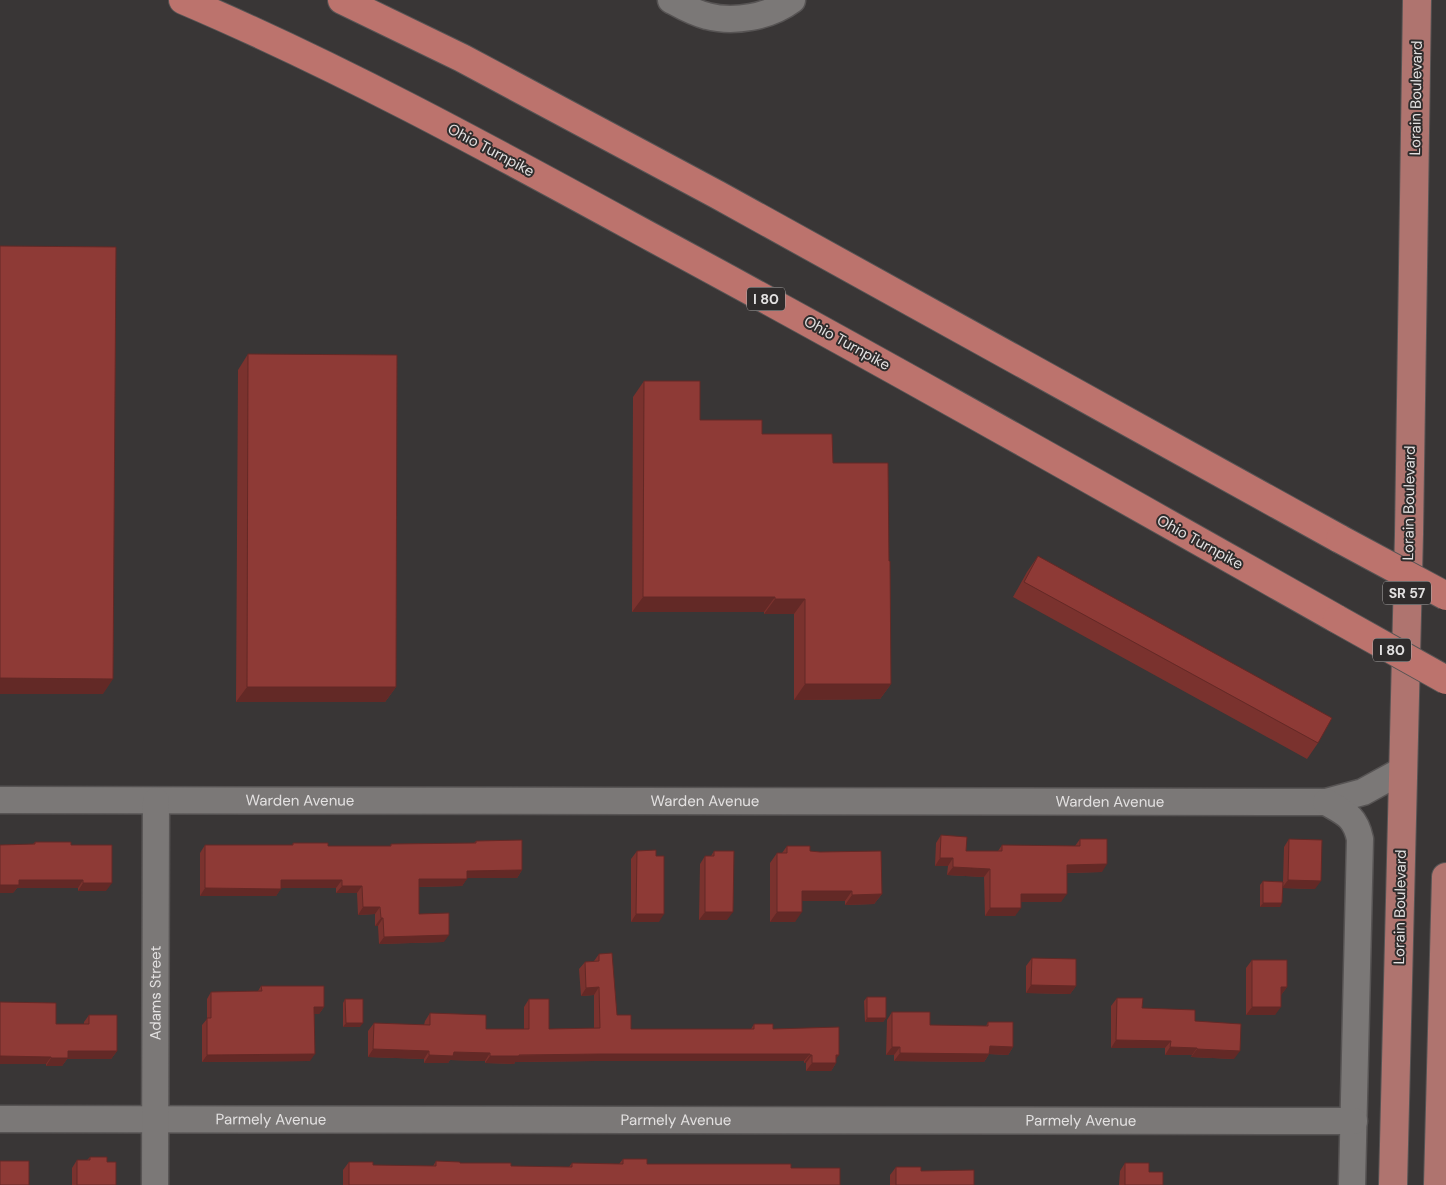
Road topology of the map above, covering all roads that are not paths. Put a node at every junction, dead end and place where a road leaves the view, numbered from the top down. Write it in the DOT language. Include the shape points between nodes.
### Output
graph roads {
  1 [pos="183,0"];
  2 [pos="342,0"];
  3 [pos="671,0"];
  4 [pos="792,0"];
  5 [pos="1417,0"];
  6 [pos="1446,596"];
  7 [pos="1446,680"];
  8 [pos="1403,770"];
  9 [pos="0,800"];
  10 [pos="156,801"];
  11 [pos="1326,802"];
  12 [pos="1446,877"];
  13 [pos="0,1119"];
  14 [pos="154,1119"];
  15 [pos="1354,1121"];
  16 [pos="155,1185"];
  17 [pos="1352,1185"];
  18 [pos="1393,1185"];
  19 [pos="1438,1185"];
  1 -- 7 [label="highway, Ohio Turnpike / I 80, bridge" via="350,77 488,148 854,347"];
  2 -- 6 [label="highway, bridge" via="462,58 718,194"];
  3 -- 4 [label="street" via="707,16 727,19 771,12"];
  5 -- 8 [label="highway, Lorain Boulevard / SR 57"];
  8 -- 11 [label="street, Warden Avenue" via="1364,792"];
  8 -- 18 [label="highway, Lorain Boulevard / SR 57"];
  9 -- 10 [label="street, Warden Avenue"];
  10 -- 11 [label="street, Warden Avenue"];
  10 -- 14 [label="street, Adams Street"];
  11 -- 15 [label="street" via="1353,819 1360,839"];
  12 -- 19 [label="highway"];
  13 -- 14 [label="street, Parmely Avenue"];
  14 -- 15 [label="street, Parmely Avenue"];
  14 -- 16 [label="street, Adams Street"];
  15 -- 17 [label="street"];
}
